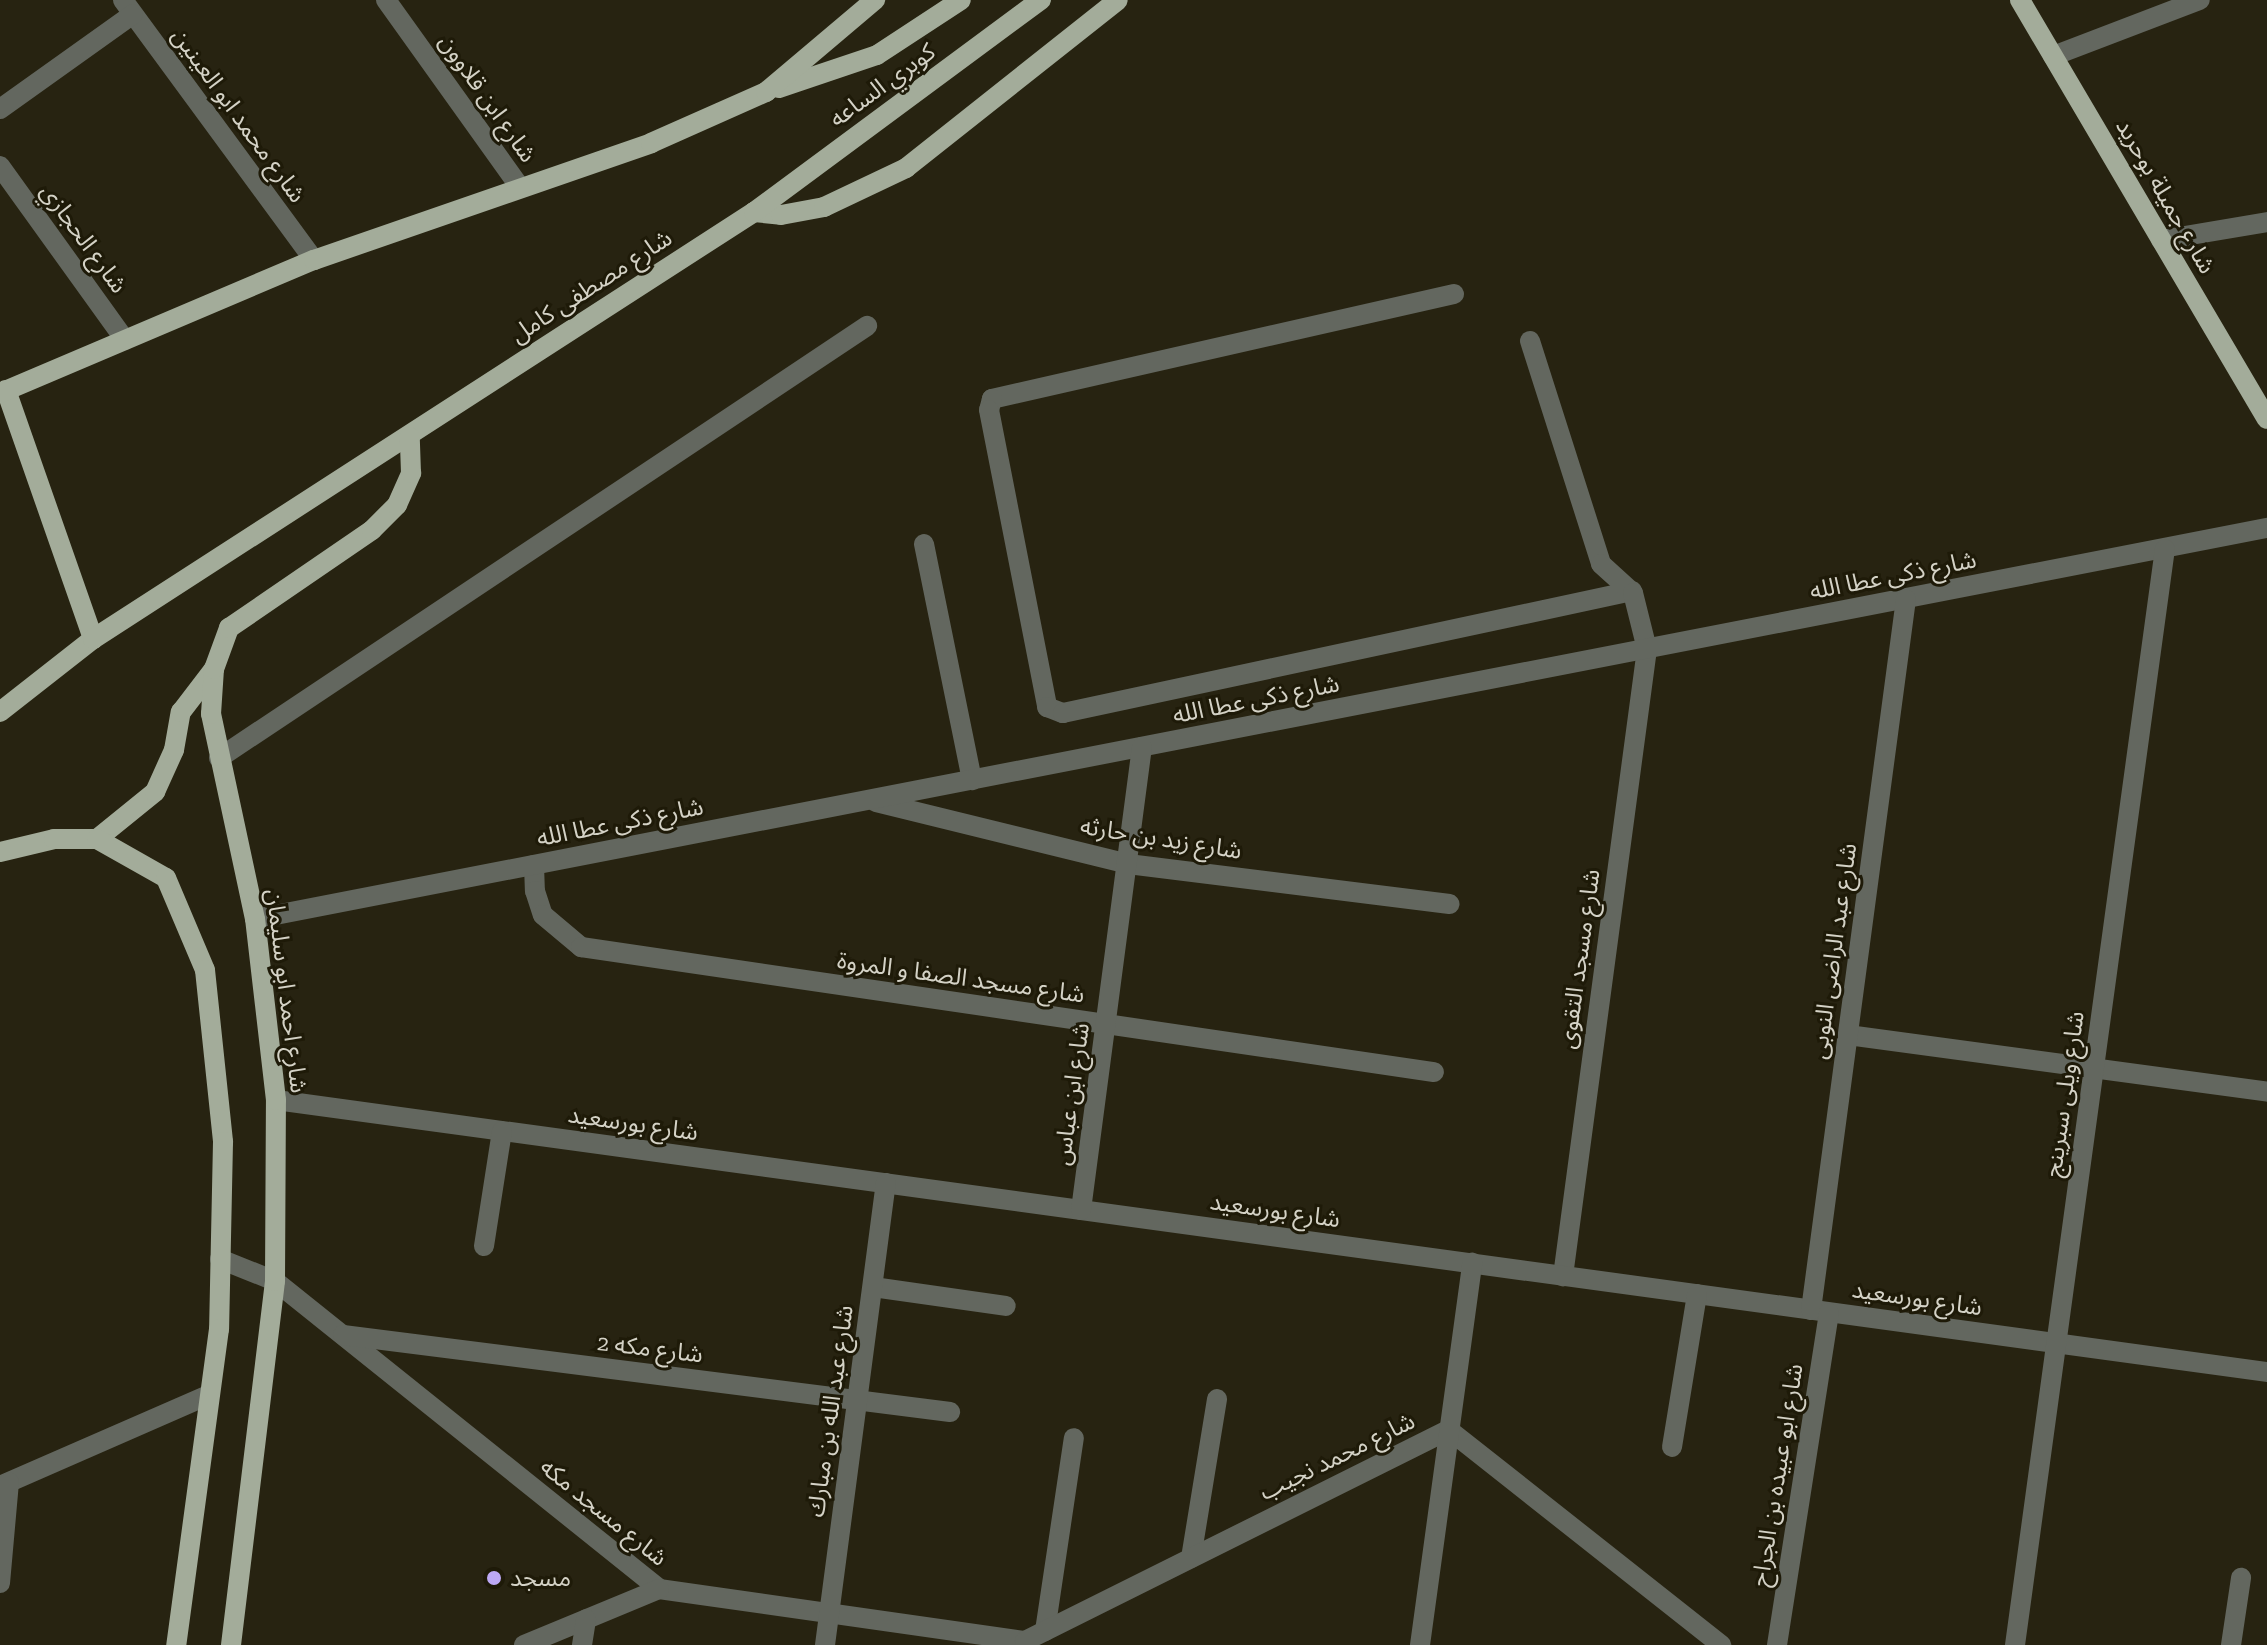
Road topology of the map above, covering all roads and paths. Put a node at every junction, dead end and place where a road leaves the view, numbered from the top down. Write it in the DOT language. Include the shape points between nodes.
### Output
graph roads {
  1 [pos="386,0"];
  2 [pos="875,0"];
  3 [pos="961,0"];
  4 [pos="1041,0"];
  5 [pos="1118,0"];
  6 [pos="2020,0"];
  7 [pos="2200,0"];
  8 [pos="128,7"];
  9 [pos="2053,56"];
  10 [pos="766,92"];
  11 [pos="0,109"];
  12 [pos="0,166"];
  13 [pos="519,186"];
  14 [pos="754,212"];
  15 [pos="2267,222"];
  16 [pos="2161,240"];
  17 [pos="314,260"];
  18 [pos="1454,294"];
  19 [pos="867,326"];
  20 [pos="125,340"];
  21 [pos="1530,341"];
  22 [pos="3,392"];
  23 [pos="2267,419"];
  24 [pos="410,437"];
  25 [pos="2267,528"];
  26 [pos="924,544"];
  27 [pos="2165,549"];
  28 [pos="1632,591"];
  29 [pos="1906,599"];
  30 [pos="93,639"];
  31 [pos="1647,649"];
  32 [pos="214,669"];
  33 [pos="0,712"];
  34 [pos="1142,747"];
  35 [pos="219,758"];
  36 [pos="972,780"];
  37 [pos="868,800"];
  38 [pos="97,839"];
  39 [pos="0,852"];
  40 [pos="1128,864"];
  41 [pos="534,865"];
  42 [pos="1450,904"];
  43 [pos="255,919"];
  44 [pos="1106,1025"];
  45 [pos="1848,1035"];
  46 [pos="2093,1069"];
  47 [pos="1434,1072"];
  48 [pos="2267,1092"];
  49 [pos="276,1100"];
  50 [pos="502,1131"];
  51 [pos="886,1183"];
  52 [pos="1081,1210"];
  53 [pos="484,1246"];
  54 [pos="220,1259"];
  55 [pos="1472,1263"];
  56 [pos="1563,1276"];
  57 [pos="275,1281"];
  58 [pos="873,1287"];
  59 [pos="1697,1294"];
  60 [pos="1006,1306"];
  61 [pos="1820,1311"];
  62 [pos="343,1335"];
  63 [pos="2057,1344"];
  64 [pos="2267,1372"];
  65 [pos="208,1395"];
  66 [pos="1217,1399"];
  67 [pos="858,1401"];
  68 [pos="950,1412"];
  69 [pos="1449,1430"];
  70 [pos="1074,1438"];
  71 [pos="1672,1447"];
  72 [pos="4,1484"];
  73 [pos="1191,1558"];
  74 [pos="2241,1578"];
  75 [pos="0,1583"];
  76 [pos="659,1589"];
  77 [pos="829,1613"];
  78 [pos="586,1619"];
  79 [pos="1045,1631"];
  80 [pos="1027,1643"];
  81 [pos="176,1645"];
  82 [pos="231,1645"];
  83 [pos="524,1645"];
  84 [pos="582,1645"];
  85 [pos="825,1645"];
  86 [pos="1420,1645"];
  87 [pos="1721,1645"];
  88 [pos="1777,1645"];
  89 [pos="2015,1645"];
  90 [pos="2231,1645"];
  1 -- 13 [label="street, شارع ابن قلاوون"];
  2 -- 10 [label="main road"];
  3 -- 10 [label="main road, كوبري الساعه" via="877,55"];
  4 -- 14 [label="main road, كوبري الساعه"];
  5 -- 14 [label="main road" via="906,168 824,207 781,215"];
  6 -- 9 [label="main road, شارع جميلة بوحريد"];
  7 -- 9 [label="street"];
  8 -- 11 [label="street"];
  8 -- 17 [label="street, شارع محمد ابو العينين"];
  9 -- 16 [label="main road, شارع جميلة بوحريد"];
  10 -- 13 [label="main road" via="651,143"];
  12 -- 20 [label="street, شارع الحجازي"];
  13 -- 17 [label="main road"];
  14 -- 24 [label="main road, شارع مصطفى كامل"];
  15 -- 16 [label="street"];
  16 -- 23 [label="main road, شارع جميلة بوحريد"];
  17 -- 20 [label="main road"];
  18 -- 28 [label="street" via="992,399 989,410 1047,707 1063,713"];
  19 -- 35 [label="street"];
  20 -- 22 [label="main road"];
  21 -- 28 [label="street" via="1601,564"];
  22 -- 30 [label="main road"];
  24 -- 30 [label="main road, شارع مصطفى كامل"];
  24 -- 32 [label="main road, شارع احمد ابو سليمان" via="411,473 397,505 372,530 229,628"];
  25 -- 27 [label="street, شارع ذكى عطا الله"];
  26 -- 36 [label="street"];
  27 -- 29 [label="street, شارع ذكى عطا الله"];
  27 -- 46 [label="street, شارع ويلى سبرينج"];
  28 -- 31 [label="street"];
  29 -- 31 [label="street, شارع ذكى عطا الله"];
  29 -- 45 [label="street, شارع عبد الراضى النوبى"];
  30 -- 33 [label="main road"];
  31 -- 34 [label="street, شارع ذكى عطا الله"];
  31 -- 56 [label="street, شارع مسجد التقوى"];
  32 -- 35 [label="main road, شارع احمد ابو سليمان" via="211,714"];
  32 -- 38 [label="main road" via="181,712 174,750 155,792"];
  34 -- 36 [label="street, شارع ذكى عطا الله"];
  34 -- 40 [label="street, شارع ابن عباس"];
  35 -- 43 [label="main road, شارع احمد ابو سليمان"];
  36 -- 37 [label="street, شارع ذكى عطا الله"];
  37 -- 40 [label="street, شارع زيد بن حارثه"];
  37 -- 41 [label="street, شارع ذكى عطا الله"];
  38 -- 39 [label="main road" via="54,839"];
  38 -- 54 [label="main road" via="166,878 205,970 223,1142"];
  40 -- 42 [label="street, شارع زيد بن حارثه"];
  40 -- 44 [label="street, شارع ابن عباس"];
  41 -- 43 [label="street, شارع ذكى عطا الله"];
  41 -- 44 [label="street, شارع مسجد الصفا و المروة" via="543,915 581,947"];
  43 -- 49 [label="main road, شارع احمد ابو سليمان"];
  44 -- 47 [label="street, شارع مسجد الصفا و المروة"];
  44 -- 52 [label="street, شارع ابن عباس"];
  45 -- 46 [label="street"];
  45 -- 61 [label="street, شارع عبد الراضى النوبى"];
  46 -- 48 [label="street"];
  46 -- 63 [label="street, شارع ويلى سبرينج"];
  49 -- 50 [label="street, شارع بورسعيد"];
  49 -- 57 [label="main road, شارع احمد ابو سليمان"];
  50 -- 51 [label="street, شارع بورسعيد"];
  50 -- 53 [label="street"];
  51 -- 52 [label="street, شارع بورسعيد"];
  51 -- 58 [label="street, شارع عبد الله بن مبارك"];
  52 -- 55 [label="street, شارع بورسعيد"];
  54 -- 57 [label="street, شارع مسجد مكه"];
  54 -- 65 [label="main road" via="219,1329"];
  55 -- 56 [label="street, شارع بورسعيد"];
  55 -- 69 [label="street"];
  56 -- 59 [label="street, شارع بورسعيد"];
  57 -- 62 [label="street, شارع مسجد مكه"];
  57 -- 82 [label="main road, شارع احمد ابو سليمان"];
  58 -- 60 [label="street"];
  58 -- 67 [label="street, شارع عبد الله بن مبارك"];
  59 -- 61 [label="street, شارع بورسعيد"];
  59 -- 71 [label="street"];
  61 -- 63 [label="street, شارع بورسعيد"];
  61 -- 88 [label="street, شارع ابو عبيده بن الجراح"];
  62 -- 67 [label="street, شارع مكه 2"];
  62 -- 76 [label="street, شارع مسجد مكه"];
  63 -- 64 [label="street, شارع بورسعيد"];
  63 -- 89 [label="street, شارع ويلى سبرينج"];
  65 -- 72 [label="street"];
  65 -- 81 [label="main road"];
  66 -- 73 [label="street"];
  67 -- 68 [label="street, شارع مكه 2"];
  67 -- 77 [label="street, شارع عبد الله بن مبارك"];
  69 -- 73 [label="street, شارع محمد نجيب"];
  69 -- 86 [label="street"];
  69 -- 87 [label="street, شارع محمد نجيب"];
  70 -- 79 [label="street"];
  72 -- 75 [label="street"];
  73 -- 79 [label="street, شارع محمد نجيب"];
  74 -- 90 [label="street"];
  76 -- 77 [label="street, شارع مسجد مكه"];
  76 -- 78 [label="street"];
  77 -- 80 [label="street, شارع مسجد مكه"];
  77 -- 85 [label="street, شارع عبد الله بن مبارك"];
  78 -- 83 [label="street"];
  78 -- 84 [label="street"];
  79 -- 80 [label="street, شارع محمد نجيب"];
}
